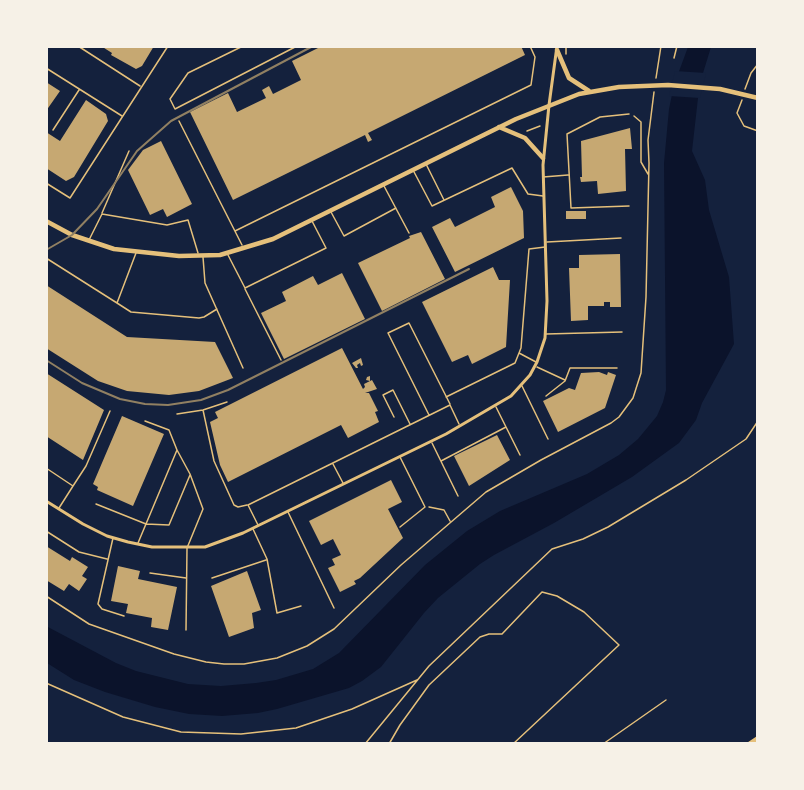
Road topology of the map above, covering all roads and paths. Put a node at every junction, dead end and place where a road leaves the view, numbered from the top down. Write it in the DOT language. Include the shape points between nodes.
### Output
graph roads {
  1 [pos="78,46"];
  2 [pos="168,46"];
  3 [pos="243,46"];
  4 [pos="297,46"];
  5 [pos="530,46"];
  6 [pos="677,46"];
  7 [pos="557,48"];
  8 [pos="674,58"];
  9 [pos="46,68"];
  10 [pos="141,87"];
  11 [pos="79,89"];
  12 [pos="589,91"];
  13 [pos="758,98"];
  14 [pos="549,105"];
  15 [pos="629,114"];
  16 [pos="123,117"];
  17 [pos="179,121"];
  18 [pos="538,126"];
  19 [pos="499,127"];
  20 [pos="53,130"];
  21 [pos="526,132"];
  22 [pos="129,151"];
  23 [pos="543,158"];
  24 [pos="426,164"];
  25 [pos="413,170"];
  26 [pos="569,175"];
  27 [pos="648,175"];
  28 [pos="543,177"];
  29 [pos="46,183"];
  30 [pos="384,185"];
  31 [pos="543,196"];
  32 [pos="445,200"];
  33 [pos="629,206"];
  34 [pos="396,208"];
  35 [pos="331,211"];
  36 [pos="102,214"];
  37 [pos="312,220"];
  38 [pos="46,221"];
  39 [pos="235,231"];
  40 [pos="409,233"];
  41 [pos="621,238"];
  42 [pos="89,241"];
  43 [pos="545,242"];
  44 [pos="545,247"];
  45 [pos="244,249"];
  46 [pos="136,252"];
  47 [pos="227,253"];
  48 [pos="201,256"];
  49 [pos="46,258"];
  50 [pos="245,288"];
  51 [pos="117,303"];
  52 [pos="217,309"];
  53 [pos="622,332"];
  54 [pos="546,334"];
  55 [pos="519,353"];
  56 [pos="281,360"];
  57 [pos="536,364"];
  58 [pos="243,368"];
  59 [pos="616,368"];
  60 [pos="565,381"];
  61 [pos="522,386"];
  62 [pos="546,396"];
  63 [pos="446,398"];
  64 [pos="227,402"];
  65 [pos="450,405"];
  66 [pos="496,406"];
  67 [pos="203,410"];
  68 [pos="110,411"];
  69 [pos="177,414"];
  70 [pos="429,416"];
  71 [pos="394,417"];
  72 [pos="145,421"];
  73 [pos="758,421"];
  74 [pos="411,425"];
  75 [pos="460,426"];
  76 [pos="506,427"];
  77 [pos="548,439"];
  78 [pos="431,441"];
  79 [pos="177,450"];
  80 [pos="520,455"];
  81 [pos="400,456"];
  82 [pos="441,461"];
  83 [pos="333,463"];
  84 [pos="46,468"];
  85 [pos="190,474"];
  86 [pos="343,484"];
  87 [pos="74,486"];
  88 [pos="458,496"];
  89 [pos="46,501"];
  90 [pos="96,504"];
  91 [pos="248,505"];
  92 [pos="425,507"];
  93 [pos="59,509"];
  94 [pos="288,512"];
  95 [pos="451,521"];
  96 [pos="146,524"];
  97 [pos="258,526"];
  98 [pos="400,527"];
  99 [pos="253,528"];
  100 [pos="46,531"];
  101 [pos="113,537"];
  102 [pos="137,544"];
  103 [pos="187,548"];
  104 [pos="108,559"];
  105 [pos="267,560"];
  106 [pos="150,573"];
  107 [pos="187,578"];
  108 [pos="212,578"];
  109 [pos="301,606"];
  110 [pos="334,608"];
  111 [pos="124,616"];
  112 [pos="186,630"];
  113 [pos="418,679"];
  114 [pos="46,683"];
  115 [pos="666,700"];
  116 [pos="758,738"];
  117 [pos="365,744"];
  118 [pos="389,744"];
  119 [pos="513,744"];
  120 [pos="603,744"];
  121 [pos="749,744"];
  1 -- 10 [label="lane"];
  2 -- 10 [label="lane"];
  3 -- 4 [label="lane" via="188,73 170,99 175,109"];
  5 -- 39 [label="lane" via="535,57 531,85"];
  6 -- 8 [label="path"];
  7 -- 12 [label="main road" via="569,78"];
  7 -- 14 [label="street"];
  9 -- 11 [label="lane"];
  10 -- 16 [label="lane"];
  11 -- 16 [label="lane"];
  11 -- 20 [label="lane"];
  12 -- 13 [label="main road" via="647,84 712,88"];
  12 -- 14 [label="main road"];
  14 -- 19 [label="main road"];
  14 -- 23 [label="street"];
  15 -- 26 [label="lane" via="600,117 567,134"];
  15 -- 27 [label="path" via="642,122 641,162"];
  16 -- 29 [label="lane" via="70,198"];
  17 -- 39 [label="lane"];
  18 -- 21 [label="path"];
  19 -- 23 [label="main road" via="525,138"];
  19 -- 24 [label="main road"];
  22 -- 36 [label="lane"];
  23 -- 28 [label="street"];
  24 -- 25 [label="main road"];
  24 -- 32 [label="lane"];
  25 -- 30 [label="main road"];
  25 -- 32 [label="lane" via="432,206"];
  26 -- 28 [label="lane"];
  26 -- 33 [label="lane" via="571,208"];
  28 -- 31 [label="street"];
  30 -- 34 [label="lane"];
  30 -- 35 [label="main road"];
  31 -- 32 [label="lane" via="528,194 512,168"];
  31 -- 43 [label="street"];
  34 -- 35 [label="lane" via="344,236"];
  34 -- 40 [label="lane"];
  35 -- 37 [label="main road"];
  36 -- 42 [label="lane"];
  36 -- 48 [label="lane" via="167,225 188,220"];
  37 -- 45 [label="main road"];
  37 -- 50 [label="lane" via="326,248"];
  38 -- 42 [label="main road"];
  39 -- 45 [label="lane"];
  41 -- 43 [label="lane"];
  42 -- 46 [label="main road"];
  43 -- 44 [label="street"];
  44 -- 54 [label="street"];
  44 -- 55 [label="lane" via="529,249"];
  45 -- 47 [label="main road"];
  46 -- 48 [label="main road"];
  46 -- 51 [label="lane"];
  47 -- 48 [label="main road"];
  47 -- 50 [label="lane"];
  48 -- 52 [label="lane" via="205,283"];
  49 -- 51 [label="lane"];
  50 -- 56 [label="lane"];
  51 -- 52 [label="lane" via="131,312 199,318"];
  52 -- 58 [label="lane"];
  53 -- 54 [label="lane"];
  54 -- 57 [label="street"];
  55 -- 57 [label="lane"];
  55 -- 63 [label="lane" via="514,363"];
  57 -- 60 [label="lane"];
  57 -- 61 [label="street"];
  59 -- 60 [label="lane" via="570,368"];
  60 -- 62 [label="lane"];
  61 -- 66 [label="street"];
  61 -- 77 [label="lane"];
  63 -- 65 [label="lane"];
  63 -- 70 [label="lane" via="409,323 388,333"];
  64 -- 67 [label="lane"];
  65 -- 70 [label="lane"];
  65 -- 75 [label="lane"];
  66 -- 75 [label="street"];
  66 -- 76 [label="lane"];
  67 -- 69 [label="lane"];
  67 -- 91 [label="lane" via="213,461 234,506"];
  68 -- 87 [label="lane"];
  70 -- 74 [label="lane"];
  71 -- 74 [label="lane" via="383,395 393,390"];
  72 -- 79 [label="lane" via="169,430"];
  73 -- 113 [label="path" via="746,438 686,480 608,527 552,549"];
  74 -- 83 [label="lane"];
  75 -- 78 [label="street"];
  76 -- 80 [label="lane"];
  76 -- 82 [label="lane"];
  78 -- 81 [label="street"];
  78 -- 82 [label="lane"];
  79 -- 85 [label="lane"];
  79 -- 96 [label="lane"];
  81 -- 86 [label="street"];
  81 -- 92 [label="lane"];
  82 -- 88 [label="lane"];
  83 -- 86 [label="lane"];
  83 -- 91 [label="lane"];
  84 -- 87 [label="lane"];
  85 -- 96 [label="lane" via="168,525"];
  85 -- 103 [label="lane" via="203,509"];
  86 -- 94 [label="street"];
  87 -- 93 [label="lane"];
  89 -- 93 [label="street"];
  90 -- 96 [label="lane"];
  91 -- 97 [label="lane"];
  92 -- 95 [label="path" via="444,510"];
  92 -- 98 [label="lane"];
  93 -- 101 [label="street"];
  94 -- 97 [label="street"];
  94 -- 110 [label="lane"];
  96 -- 102 [label="lane"];
  97 -- 99 [label="street"];
  99 -- 103 [label="street" via="206,547"];
  99 -- 105 [label="lane"];
  100 -- 104 [label="lane" via="79,552"];
  101 -- 102 [label="street"];
  101 -- 104 [label="lane"];
  102 -- 103 [label="street"];
  103 -- 107 [label="lane"];
  104 -- 111 [label="lane" via="98,604"];
  105 -- 108 [label="lane"];
  105 -- 109 [label="lane" via="277,613"];
  106 -- 107 [label="lane"];
  107 -- 112 [label="lane"];
  113 -- 114 [label="path" via="351,710 296,728 241,734 181,732 123,717"];
  113 -- 117 [label="path"];
  115 -- 120 [label="lane"];
  116 -- 121 [label="main road"];
  118 -- 119 [label="lane" via="429,685 480,638 502,634 542,592 584,612 619,645"];
}
